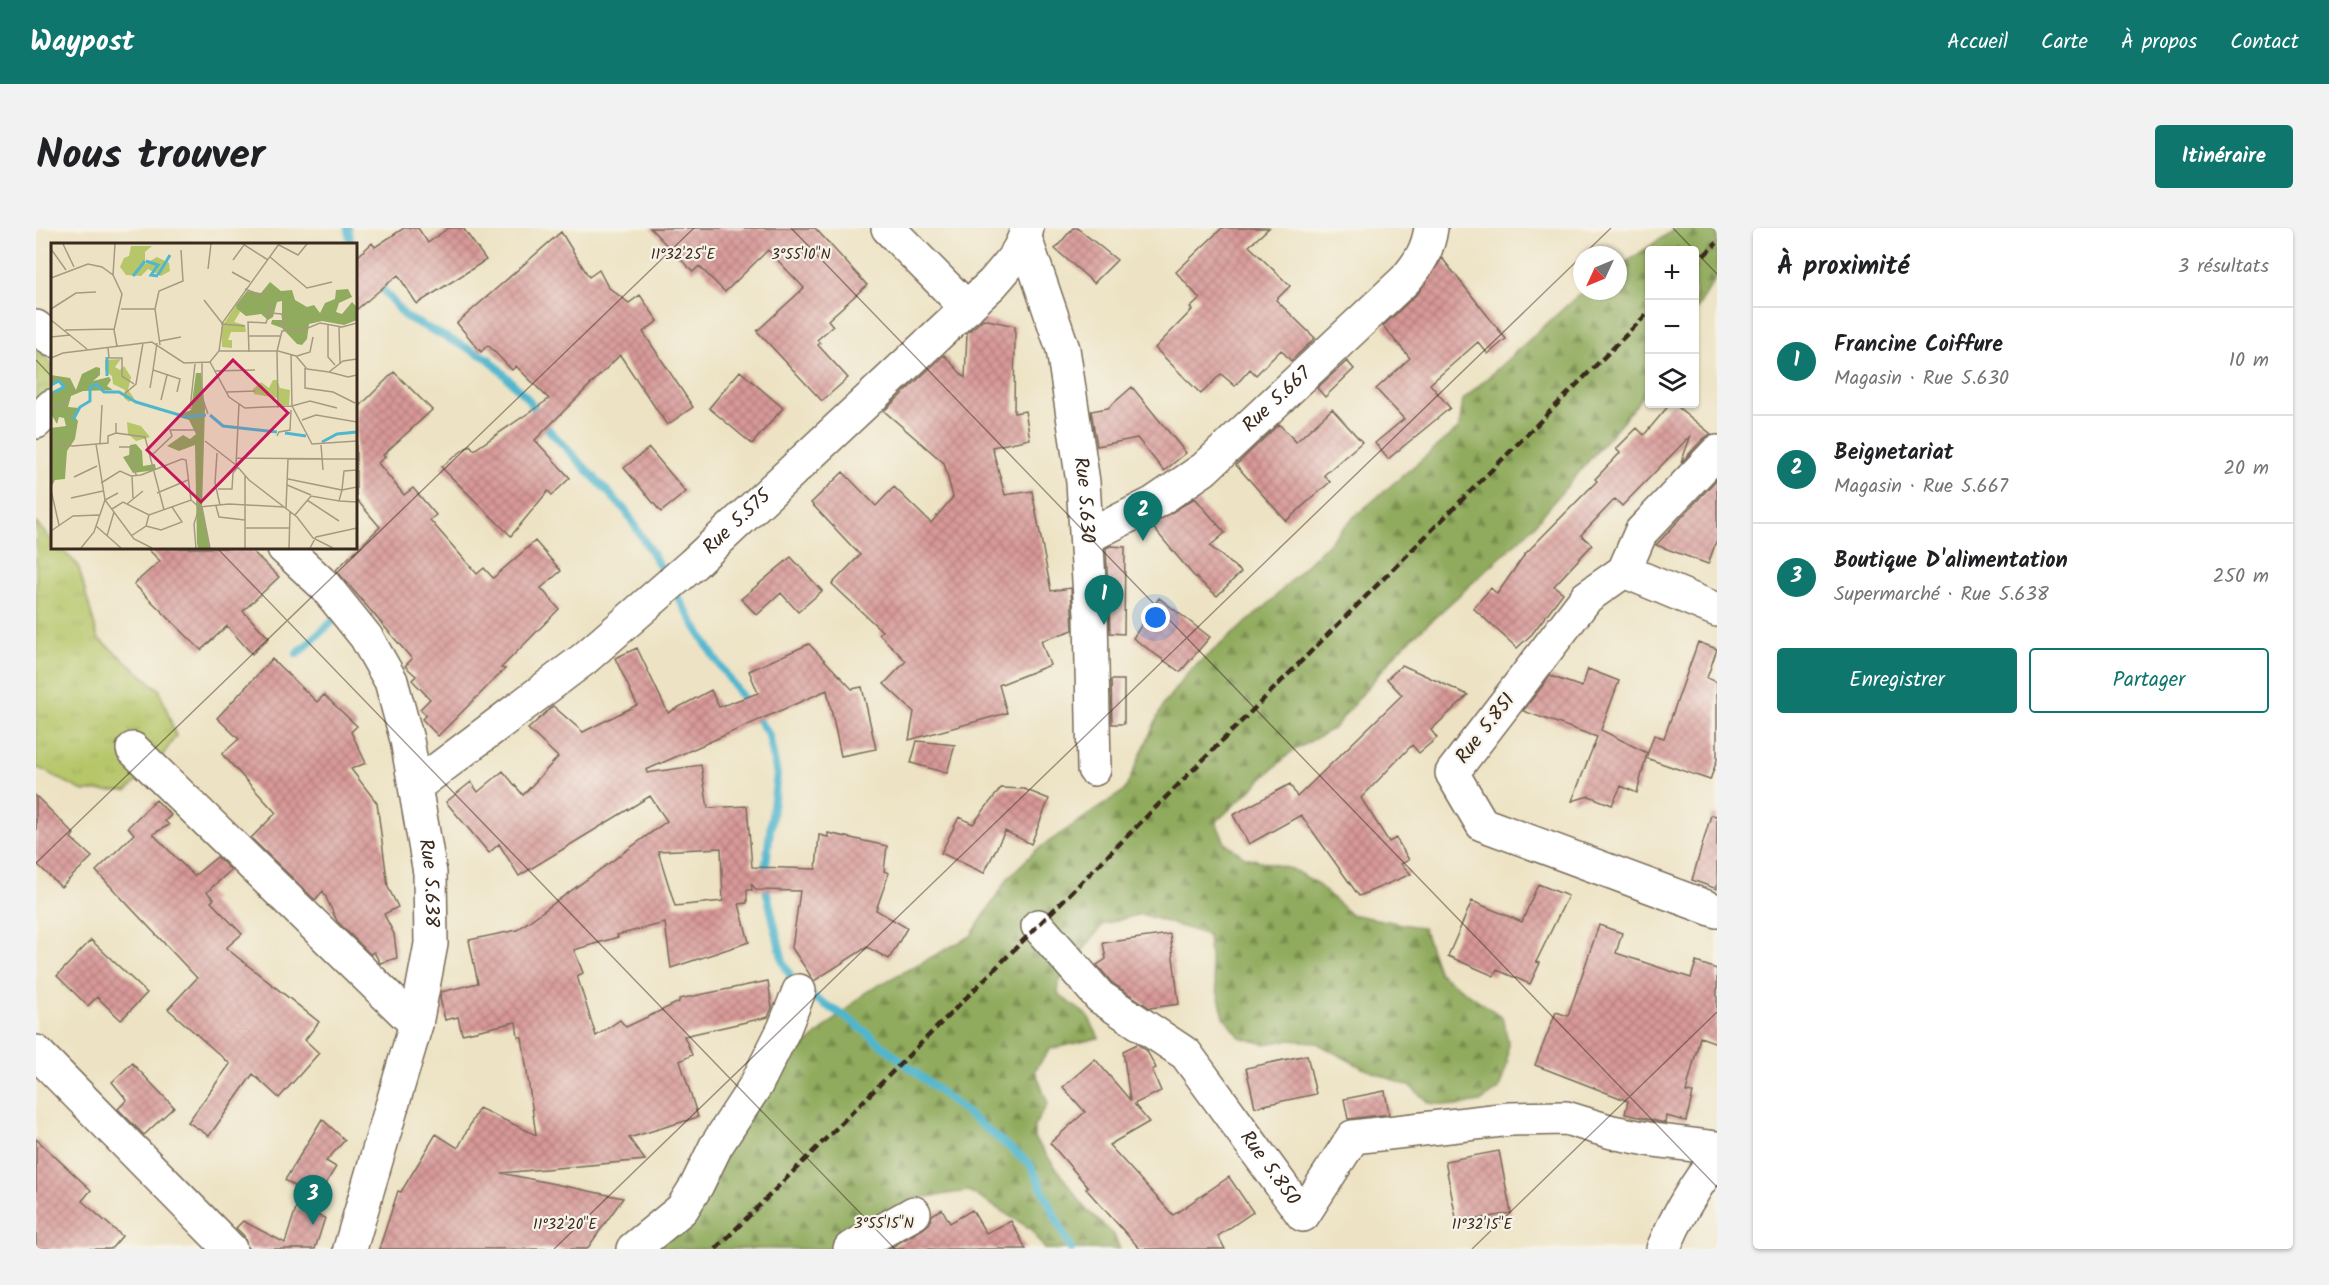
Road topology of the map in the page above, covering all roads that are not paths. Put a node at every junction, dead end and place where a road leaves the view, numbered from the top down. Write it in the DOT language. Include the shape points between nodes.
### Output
graph roads {
  1 [pos="888,228"];
  2 [pos="1431,228"];
  3 [pos="1026,233"];
  4 [pos="967,308"];
  5 [pos="36,327"];
  6 [pos="51,339"];
  7 [pos="51,407"];
  8 [pos="36,422"];
  9 [pos="1717,452"];
  10 [pos="1087,537"];
  11 [pos="285,549"];
  12 [pos="1624,571"];
  13 [pos="1717,610"];
  14 [pos="133,749"];
  15 [pos="1094,770"];
  16 [pos="416,786"];
  17 [pos="1717,911"];
  18 [pos="1038,926"];
  19 [pos="799,991"];
  20 [pos="416,1024"];
  21 [pos="36,1052"];
  22 [pos="1717,1148"];
  23 [pos="1717,1158"];
  24 [pos="915,1213"];
  25 [pos="230,1249"];
  26 [pos="350,1249"];
  27 [pos="633,1249"];
  28 [pos="850,1249"];
  29 [pos="1663,1249"];
  1 -- 4 [label="street"];
  2 -- 10 [label="street, Rue 5.667" via="1421,261 1405,280 1204,470 1154,503"];
  3 -- 4 [label="street, Rue 5.575" via="1011,264"];
  3 -- 10 [label="street, Rue 5.630" via="1063,350 1083,482"];
  4 -- 16 [label="street, Rue 5.575" via="693,564 584,659"];
  5 -- 6 [label="street"];
  7 -- 8 [label="street"];
  9 -- 12 [label="street" via="1641,532"];
  10 -- 15 [label="street, Rue 5.630"];
  11 -- 16 [label="street, Rue 5.638" via="325,586 366,637 391,681"];
  12 -- 13 [label="street"];
  12 -- 17 [label="street, Rue 5.851" via="1587,597 1452,773 1482,824"];
  14 -- 20 [label="street"];
  16 -- 20 [label="street, Rue 5.638" via="430,873 431,944"];
  18 -- 22 [label="street, Rue 5.850" via="1100,997 1186,1054 1303,1215 1353,1137 1510,1119 1566,1118 1632,1136"];
  19 -- 27 [label="street" via="756,1085 716,1146 682,1209"];
  20 -- 26 [label="street, Rue 5.638"];
  21 -- 25 [label="street"];
  23 -- 29 [label="street" via="1698,1181"];
  24 -- 28 [label="street"];
}
